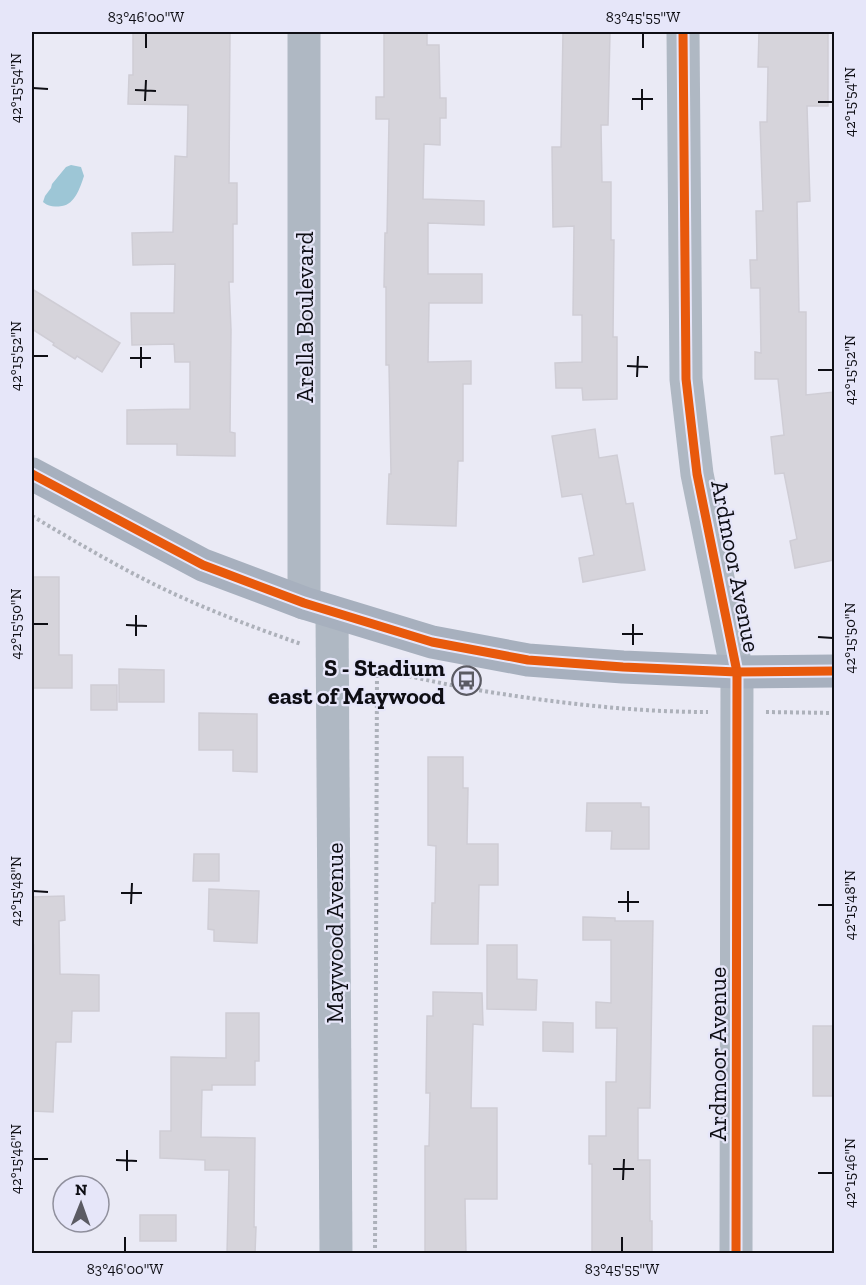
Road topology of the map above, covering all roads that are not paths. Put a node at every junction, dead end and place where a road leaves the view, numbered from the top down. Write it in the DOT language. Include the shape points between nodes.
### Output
graph roads {
  1 [pos="304,32"];
  2 [pos="683,32"];
  3 [pos="32,474"];
  4 [pos="318,608"];
  5 [pos="834,671"];
  6 [pos="737,672"];
  7 [pos="336,1254"];
  8 [pos="736,1254"];
  1 -- 4 [label="street, Arella Boulevard"];
  2 -- 6 [label="street, Ardmoor Avenue" via="686,379 697,474"];
  3 -- 4 [label="main road" via="202,565"];
  4 -- 6 [label="main road" via="432,642 528,660"];
  4 -- 7 [label="street, Maywood Avenue"];
  5 -- 6 [label="main road"];
  6 -- 8 [label="street, Ardmoor Avenue"];
}
